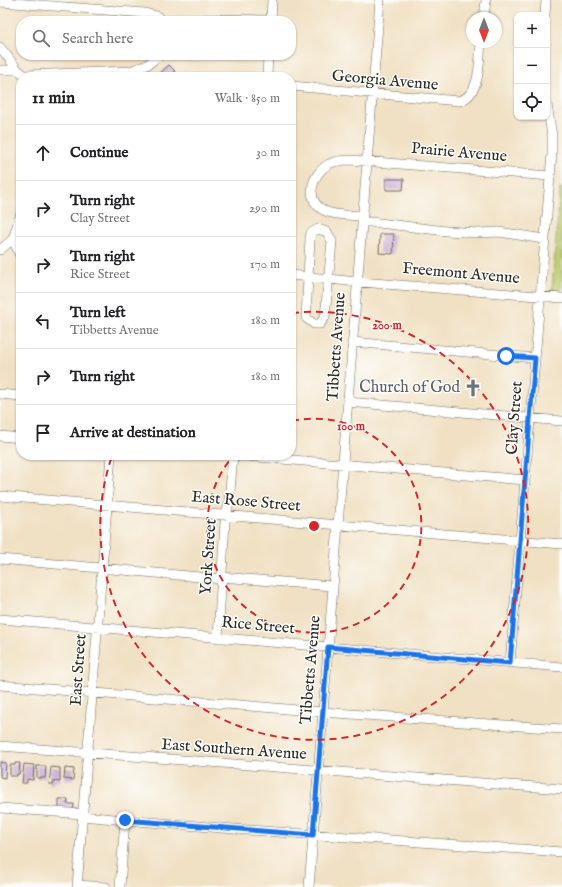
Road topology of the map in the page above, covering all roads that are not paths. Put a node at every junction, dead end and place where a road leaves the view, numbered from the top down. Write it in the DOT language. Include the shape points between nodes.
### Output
graph roads {
  1 [pos="272,0"];
  2 [pos="380,0"];
  3 [pos="486,0"];
  4 [pos="546,0"];
  5 [pos="0,2"];
  6 [pos="485,12"];
  7 [pos="545,12"];
  8 [pos="157,16"];
  9 [pos="271,16"];
  10 [pos="0,47"];
  11 [pos="480,48"];
  12 [pos="154,60"];
  13 [pos="268,60"];
  14 [pos="0,70"];
  15 [pos="21,72"];
  16 [pos="94,72"];
  17 [pos="267,72"];
  18 [pos="16,73"];
  19 [pos="296,87"];
  20 [pos="372,94"];
  21 [pos="550,120"];
  22 [pos="366,161"];
  23 [pos="550,176"];
  24 [pos="362,219"];
  25 [pos="16,229"];
  26 [pos="13,239"];
  27 [pos="544,239"];
  28 [pos="16,246"];
  29 [pos="0,250"];
  30 [pos="296,276"];
  31 [pos="309,278"];
  32 [pos="329,279"];
  33 [pos="357,281"];
  34 [pos="540,296"];
  35 [pos="562,298"];
  36 [pos="352,342"];
  37 [pos="535,358"];
  38 [pos="0,394"];
  39 [pos="16,396"];
  40 [pos="348,402"];
  41 [pos="530,418"];
  42 [pos="562,421"];
  43 [pos="0,436"];
  44 [pos="16,438"];
  45 [pos="110,460"];
  46 [pos="232,460"];
  47 [pos="288,460"];
  48 [pos="342,465"];
  49 [pos="526,480"];
  50 [pos="0,496"];
  51 [pos="106,505"];
  52 [pos="227,515"];
  53 [pos="337,525"];
  54 [pos="521,540"];
  55 [pos="562,544"];
  56 [pos="0,559"];
  57 [pos="102,567"];
  58 [pos="222,578"];
  59 [pos="332,586"];
  60 [pos="0,619"];
  61 [pos="97,628"];
  62 [pos="218,638"];
  63 [pos="328,647"];
  64 [pos="510,663"];
  65 [pos="562,667"];
  66 [pos="0,685"];
  67 [pos="92,692"];
  68 [pos="322,712"];
  69 [pos="562,728"];
  70 [pos="0,746"];
  71 [pos="87,753"];
  72 [pos="318,772"];
  73 [pos="562,789"];
  74 [pos="0,808"];
  75 [pos="82,815"];
  76 [pos="125,820"];
  77 [pos="313,835"];
  78 [pos="562,852"];
  79 [pos="77,886"];
  80 [pos="106,887"];
  81 [pos="120,887"];
  82 [pos="309,887"];
  1 -- 9 [label="street"];
  2 -- 20 [label="street, Tibbetts Avenue"];
  3 -- 6 [label="street"];
  4 -- 7 [label="street"];
  5 -- 8 [label="street"];
  10 -- 15 [label="street"];
  11 -- 20 [label="street, Georgia Avenue" via="474,86 468,98 447,101"];
  12 -- 16 [label="street" via="130,71"];
  13 -- 17 [label="street"];
  14 -- 18 [label="street"];
  19 -- 20 [label="street, Georgia Avenue"];
  20 -- 22 [label="street, Tibbetts Avenue"];
  21 -- 23 [label="street, Clay Street" via="552,136"];
  22 -- 23 [label="street, Prairie Avenue"];
  22 -- 24 [label="street, Tibbetts Avenue"];
  22 -- 24 [label="street, Prairie Avenue" via="341,160 329,164 316,176 312,191 315,202 324,211"];
  23 -- 27 [label="street, Clay Street"];
  24 -- 27 [label="street, Prairie Avenue" via="452,231 499,232"];
  24 -- 33 [label="street, Tibbetts Avenue"];
  25 -- 26 [label="street"];
  26 -- 28 [label="street"];
  26 -- 29 [label="street"];
  27 -- 34 [label="street, Clay Street"];
  30 -- 31 [label="street, Freemont Avenue"];
  31 -- 32 [label="street, Freemont Avenue"];
  31 -- 32 [label="street" via="306,318 314,324 320,324 325,317"];
  31 -- 32 [label="street" via="310,238 311,233 318,229 327,232 332,241"];
  32 -- 33 [label="street, Freemont Avenue"];
  33 -- 34 [label="street, Freemont Avenue"];
  33 -- 36 [label="street, Tibbetts Avenue"];
  34 -- 35 [label="street, Freemont Avenue"];
  34 -- 37 [label="street, Clay Street"];
  36 -- 37 [label="street"];
  36 -- 40 [label="street, Tibbetts Avenue"];
  37 -- 41 [label="street, Clay Street"];
  38 -- 39 [label="street"];
  40 -- 41 [label="street"];
  40 -- 48 [label="street, Tibbetts Avenue"];
  41 -- 42 [label="street"];
  41 -- 49 [label="street, Clay Street"];
  43 -- 44 [label="street"];
  45 -- 51 [label="street, East Street"];
  46 -- 52 [label="street, York Street"];
  47 -- 48 [label="street"];
  48 -- 49 [label="street"];
  48 -- 53 [label="street, Tibbetts Avenue"];
  49 -- 54 [label="street, Clay Street"];
  50 -- 51 [label="street, East Rose Street"];
  51 -- 52 [label="street, East Rose Street"];
  51 -- 57 [label="street, East Street"];
  52 -- 53 [label="street, East Rose Street"];
  52 -- 58 [label="street, York Street"];
  53 -- 54 [label="street, East Rose Street"];
  53 -- 59 [label="street, Tibbetts Avenue"];
  54 -- 55 [label="street, East Rose Street"];
  54 -- 64 [label="street, Clay Street"];
  56 -- 57 [label="street"];
  57 -- 58 [label="street"];
  57 -- 61 [label="street, East Street"];
  58 -- 59 [label="street"];
  58 -- 62 [label="street, York Street"];
  59 -- 63 [label="street, Tibbetts Avenue"];
  60 -- 61 [label="street, Rice Street"];
  61 -- 62 [label="street, Rice Street"];
  61 -- 67 [label="street, East Street"];
  62 -- 63 [label="street, Rice Street"];
  63 -- 64 [label="street, Rice Street"];
  63 -- 68 [label="street, Tibbetts Avenue"];
  64 -- 65 [label="street, Rice Street"];
  66 -- 67 [label="street"];
  67 -- 68 [label="street"];
  67 -- 71 [label="street, East Street"];
  68 -- 69 [label="street"];
  68 -- 72 [label="street, Tibbetts Avenue"];
  70 -- 71 [label="street, East Southern Avenue"];
  71 -- 72 [label="street, East Southern Avenue"];
  71 -- 75 [label="street, East Street"];
  72 -- 73 [label="street, East Southern Avenue"];
  72 -- 77 [label="street, Tibbetts Avenue"];
  74 -- 75 [label="street"];
  75 -- 76 [label="street"];
  75 -- 79 [label="street, East Street"];
  76 -- 77 [label="street"];
  76 -- 81 [label="street"];
  77 -- 78 [label="street"];
  77 -- 82 [label="street, Tibbetts Avenue"];
  79 -- 80 [label="street"];
}
